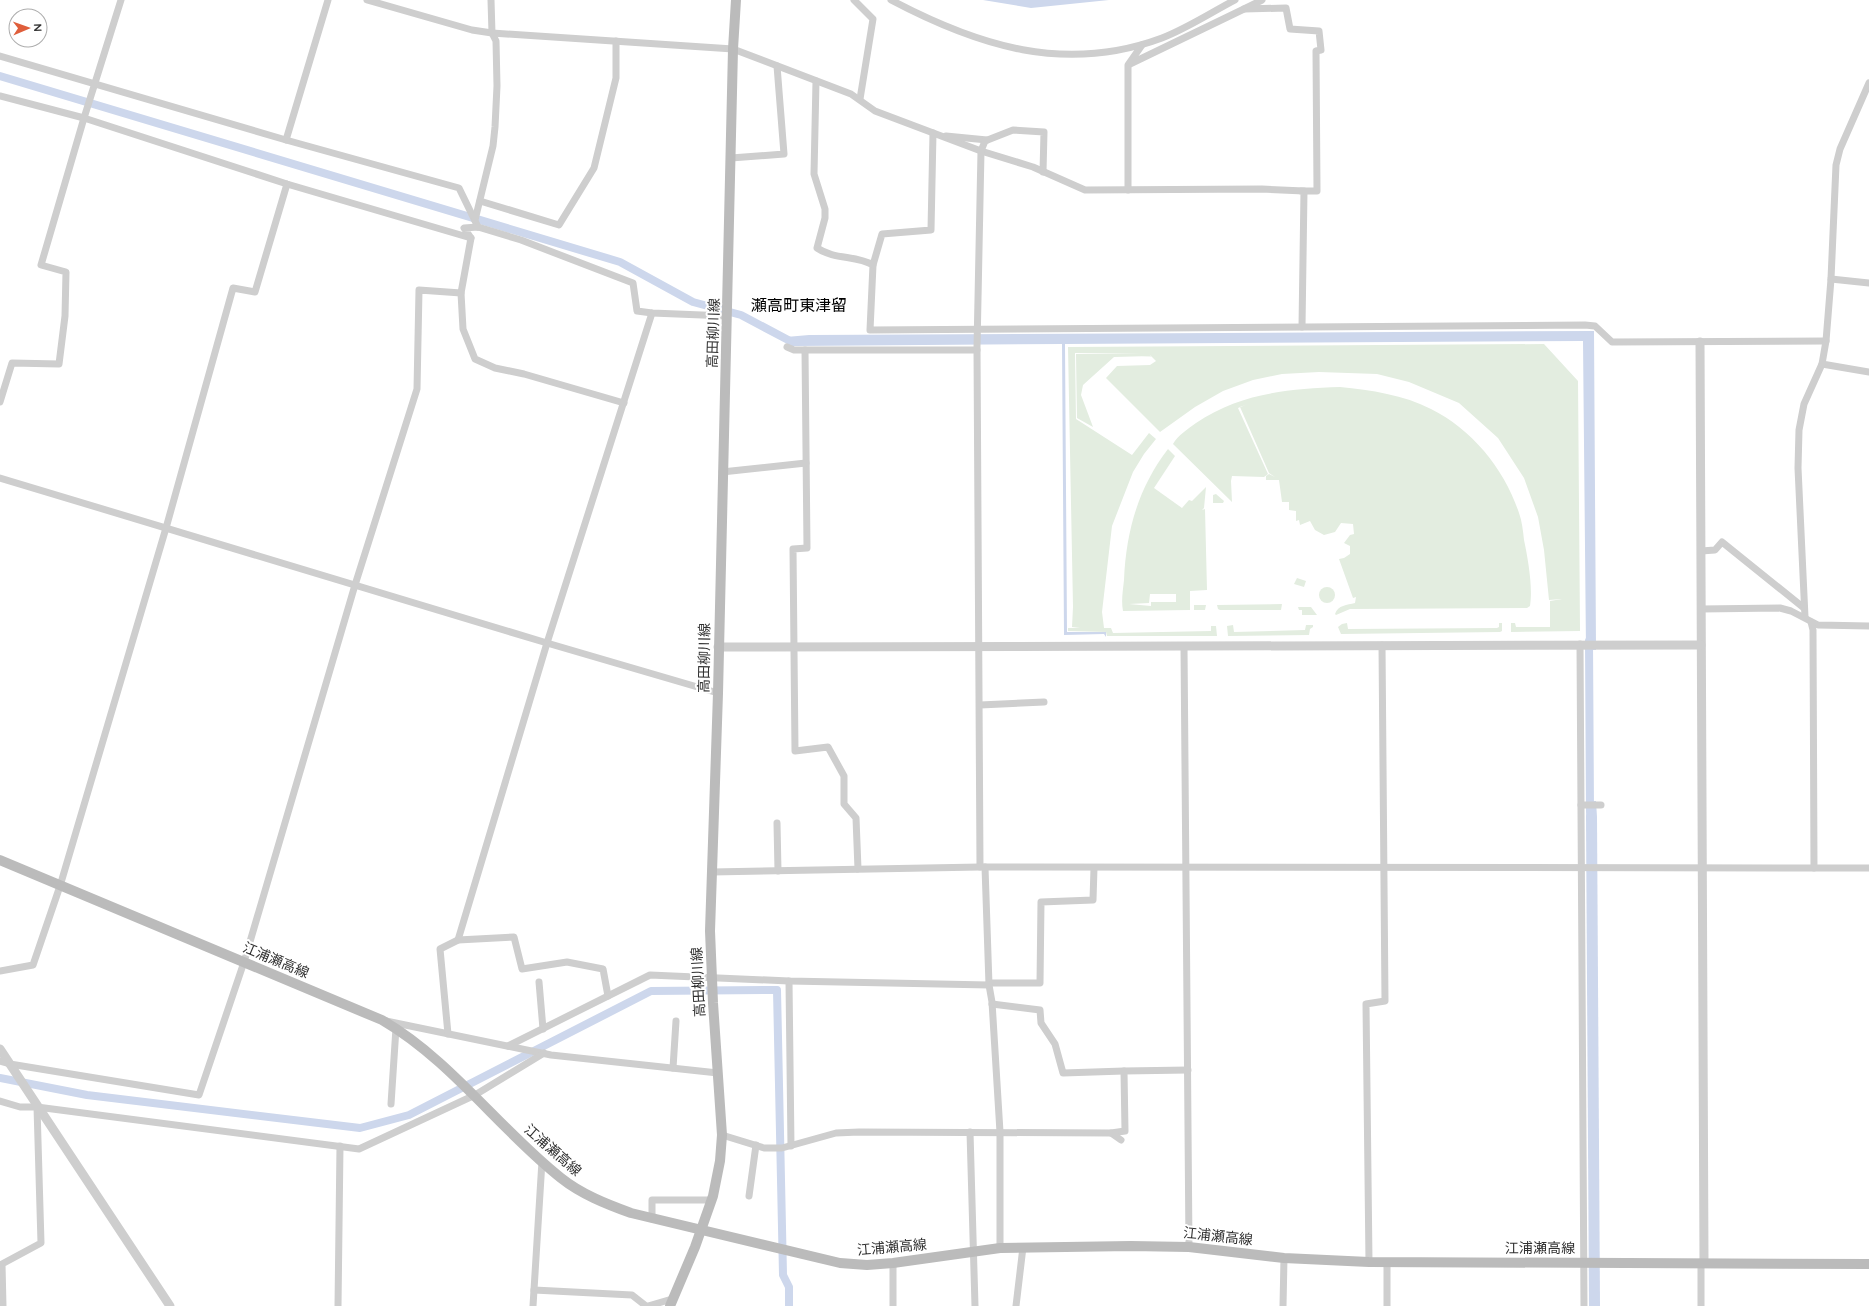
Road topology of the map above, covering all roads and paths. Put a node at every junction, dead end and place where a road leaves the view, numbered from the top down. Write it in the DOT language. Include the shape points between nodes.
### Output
graph roads {
  1 [pos="120,0"];
  2 [pos="328,0"];
  3 [pos="367,0"];
  4 [pos="491,0"];
  5 [pos="736,0"];
  6 [pos="854,0"];
  7 [pos="891,0"];
  8 [pos="1235,0"];
  9 [pos="1262,0"];
  10 [pos="1244,9"];
  11 [pos="492,33"];
  12 [pos="616,41"];
  13 [pos="1142,45"];
  14 [pos="733,49"];
  15 [pos="0,56"];
  16 [pos="1128,65"];
  17 [pos="777,66"];
  18 [pos="816,81"];
  19 [pos="96,83"];
  20 [pos="1869,84"];
  21 [pos="0,96"];
  22 [pos="860,99"];
  23 [pos="84,118"];
  24 [pos="936,134"];
  25 [pos="286,140"];
  26 [pos="988,140"];
  27 [pos="981,151"];
  28 [pos="731,158"];
  29 [pos="1043,172"];
  30 [pos="287,184"];
  31 [pos="1128,190"];
  32 [pos="1300,191"];
  33 [pos="480,201"];
  34 [pos="476,223"];
  35 [pos="471,238"];
  36 [pos="873,265"];
  37 [pos="1831,279"];
  38 [pos="1869,283"];
  39 [pos="461,293"];
  40 [pos="652,313"];
  41 [pos="727,316"];
  42 [pos="1302,327"];
  43 [pos="977,329"];
  44 [pos="1826,341"];
  45 [pos="1700,342"];
  46 [pos="787,347"];
  47 [pos="977,349"];
  48 [pos="805,350"];
  49 [pos="1822,364"];
  50 [pos="1869,372"];
  51 [pos="0,402"];
  52 [pos="624,403"];
  53 [pos="806,463"];
  54 [pos="722,472"];
  55 [pos="0,478"];
  56 [pos="166,528"];
  57 [pos="1700,551"];
  58 [pos="355,585"];
  59 [pos="1804,608"];
  60 [pos="1701,609"];
  61 [pos="1805,617"];
  62 [pos="1811,622"];
  63 [pos="1869,626"];
  64 [pos="547,643"];
  65 [pos="1582,644"];
  66 [pos="1382,645"];
  67 [pos="1701,645"];
  68 [pos="979,646"];
  69 [pos="1184,646"];
  70 [pos="718,647"];
  71 [pos="793,647"];
  72 [pos="718,693"];
  73 [pos="1044,702"];
  74 [pos="980,705"];
  75 [pos="1584,805"];
  76 [pos="1598,805"];
  77 [pos="777,823"];
  78 [pos="0,860"];
  79 [pos="983,867"];
  80 [pos="1702,867"];
  81 [pos="1094,868"];
  82 [pos="1187,868"];
  83 [pos="1385,868"];
  84 [pos="1583,868"];
  85 [pos="1814,868"];
  86 [pos="1869,868"];
  87 [pos="858,869"];
  88 [pos="778,871"];
  89 [pos="712,872"];
  90 [pos="60,886"];
  91 [pos="458,940"];
  92 [pos="244,962"];
  93 [pos="0,971"];
  94 [pos="712,979"];
  95 [pos="789,981"];
  96 [pos="540,982"];
  97 [pos="989,984"];
  98 [pos="608,996"];
  99 [pos="992,1003"];
  100 [pos="382,1020"];
  101 [pos="676,1021"];
  102 [pos="396,1028"];
  103 [pos="543,1029"];
  104 [pos="448,1034"];
  105 [pos="511,1047"];
  106 [pos="0,1049"];
  107 [pos="548,1054"];
  108 [pos="0,1061"];
  109 [pos="13,1067"];
  110 [pos="673,1068"];
  111 [pos="1188,1070"];
  112 [pos="1124,1071"];
  113 [pos="718,1073"];
  114 [pos="472,1093"];
  115 [pos="0,1101"];
  116 [pos="35,1104"];
  117 [pos="391,1104"];
  118 [pos="970,1132"];
  119 [pos="1000,1132"];
  120 [pos="1111,1133"];
  121 [pos="722,1134"];
  122 [pos="1120,1140"];
  123 [pos="756,1145"];
  124 [pos="794,1145"];
  125 [pos="340,1146"];
  126 [pos="542,1161"];
  127 [pos="749,1196"];
  128 [pos="712,1200"];
  129 [pos="652,1219"];
  130 [pos="702,1231"];
  131 [pos="1189,1247"];
  132 [pos="1000,1248"];
  133 [pos="1023,1248"];
  134 [pos="974,1251"];
  135 [pos="1284,1258"];
  136 [pos="1369,1262"];
  137 [pos="1387,1262"];
  138 [pos="1586,1262"];
  139 [pos="1702,1262"];
  140 [pos="893,1263"];
  141 [pos="1869,1264"];
  142 [pos="1,1288"];
  143 [pos="534,1290"];
  144 [pos="671,1302"];
  145 [pos="3,1306"];
  146 [pos="170,1306"];
  147 [pos="338,1306"];
  148 [pos="533,1306"];
  149 [pos="647,1306"];
  150 [pos="893,1306"];
  151 [pos="975,1306"];
  152 [pos="1016,1306"];
  153 [pos="1283,1306"];
  154 [pos="1387,1306"];
  155 [pos="1584,1306"];
  156 [pos="1701,1306"];
  1 -- 19 [label="street"];
  2 -- 25 [label="street"];
  3 -- 11 [label="street" via="472,30"];
  4 -- 11 [label="street"];
  5 -- 14 [label="main road, 高田柳川線"];
  6 -- 22 [label="street" via="873,19"];
  7 -- 13 [label="street" via="964,33 1008,48 1030,52 1098,54"];
  8 -- 13 [label="street" via="1164,38"];
  9 -- 10 [label="street"];
  10 -- 16 [label="street"];
  10 -- 32 [label="street" via="1286,8 1290,29 1320,31 1321,50 1316,51 1317,191"];
  11 -- 12 [label="street"];
  11 -- 33 [label="street" via="496,42 496,126"];
  12 -- 14 [label="street"];
  12 -- 33 [label="street" via="616,78 594,168 559,225"];
  13 -- 16 [label="street"];
  14 -- 17 [label="street"];
  14 -- 28 [label="main road, 高田柳川線"];
  15 -- 19 [label="street"];
  16 -- 31 [label="street"];
  17 -- 18 [label="street"];
  17 -- 28 [label="street" via="784,154"];
  18 -- 22 [label="street"];
  18 -- 36 [label="street" via="814,174 825,209 825,218 816,248 828,255 862,260"];
  19 -- 23 [label="street"];
  19 -- 25 [label="street"];
  20 -- 37 [label="street" via="1840,149 1836,165"];
  21 -- 23 [label="street"];
  22 -- 24 [label="street" via="875,111"];
  23 -- 30 [label="street"];
  23 -- 51 [label="street" via="41,265 66,272 65,316 59,364 12,363"];
  24 -- 26 [label="street"];
  24 -- 27 [label="street"];
  24 -- 36 [label="street" via="930,230 882,234"];
  25 -- 34 [label="street" via="459,188"];
  26 -- 27 [label="street" via="985,140"];
  26 -- 29 [label="street" via="1013,130 1044,132"];
  27 -- 29 [label="street"];
  27 -- 43 [label="street"];
  28 -- 41 [label="main road, 高田柳川線"];
  29 -- 31 [label="street" via="1085,190"];
  30 -- 35 [label="street"];
  30 -- 56 [label="street" via="255,292 234,288"];
  31 -- 32 [label="street"];
  32 -- 42 [label="street" via="1304,191"];
  33 -- 34 [label="street"];
  34 -- 35 [label="street" via="464,228"];
  34 -- 40 [label="street" via="633,283 637,311"];
  35 -- 39 [label="street"];
  36 -- 43 [label="street" via="870,330"];
  37 -- 38 [label="street"];
  37 -- 44 [label="street"];
  39 -- 52 [label="street" via="464,329 475,359 495,368"];
  39 -- 58 [label="street" via="419,290 417,389"];
  40 -- 41 [label="street"];
  40 -- 52 [label="street"];
  41 -- 54 [label="main road, 高田柳川線"];
  42 -- 43 [label="street"];
  42 -- 45 [label="street" via="1585,325 1595,326 1612,342"];
  43 -- 47 [label="street"];
  44 -- 45 [label="street"];
  44 -- 49 [label="street"];
  45 -- 57 [label="street"];
  46 -- 48 [label="street"];
  47 -- 48 [label="street"];
  47 -- 68 [label="street"];
  48 -- 53 [label="street"];
  49 -- 50 [label="street"];
  49 -- 59 [label="street" via="1804,404 1799,430 1798,468"];
  52 -- 64 [label="street"];
  53 -- 54 [label="street"];
  53 -- 71 [label="street" via="807,548 793,549"];
  54 -- 70 [label="main road, 高田柳川線"];
  55 -- 56 [label="street"];
  56 -- 58 [label="street"];
  56 -- 90 [label="street"];
  57 -- 59 [label="street" via="1715,550 1722,542"];
  57 -- 60 [label="street"];
  58 -- 64 [label="street"];
  58 -- 92 [label="street"];
  59 -- 61 [label="street"];
  60 -- 61 [label="street" via="1780,608"];
  60 -- 67 [label="street"];
  61 -- 62 [label="street"];
  62 -- 63 [label="street"];
  62 -- 85 [label="street"];
  64 -- 72 [label="street"];
  64 -- 91 [label="street"];
  65 -- 66 [label="street"];
  65 -- 67 [label="street"];
  65 -- 75 [label="street"];
  66 -- 69 [label="street"];
  66 -- 83 [label="street"];
  67 -- 80 [label="street"];
  68 -- 69 [label="street"];
  68 -- 71 [label="street"];
  68 -- 74 [label="street"];
  69 -- 82 [label="street"];
  70 -- 71 [label="street"];
  70 -- 72 [label="main road, 高田柳川線"];
  71 -- 87 [label="street" via="795,751 828,747 844,776 844,804 856,818"];
  72 -- 89 [label="main road, 高田柳川線"];
  73 -- 74 [label="street"];
  74 -- 79 [label="street"];
  75 -- 76 [label="street"];
  75 -- 84 [label="street"];
  77 -- 88 [label="street"];
  78 -- 90 [label="main road, 江浦瀬高線"];
  79 -- 81 [label="street"];
  79 -- 87 [label="street"];
  79 -- 97 [label="street"];
  80 -- 84 [label="street"];
  80 -- 85 [label="street"];
  80 -- 139 [label="street"];
  81 -- 82 [label="street"];
  81 -- 97 [label="street" via="1093,900 1041,902 1040,984"];
  82 -- 83 [label="street"];
  82 -- 111 [label="street"];
  83 -- 84 [label="street"];
  83 -- 136 [label="street" via="1385,1002 1366,1004"];
  84 -- 138 [label="street"];
  85 -- 86 [label="street"];
  87 -- 88 [label="street"];
  88 -- 89 [label="street"];
  89 -- 94 [label="main road, 高田柳川線"];
  90 -- 92 [label="main road, 江浦瀬高線"];
  90 -- 93 [label="street" via="33,965"];
  91 -- 98 [label="street" via="514,937 522,969 568,962 603,969"];
  91 -- 104 [label="street" via="440,949"];
  92 -- 100 [label="main road, 江浦瀬高線"];
  92 -- 109 [label="street" via="199,1095"];
  94 -- 95 [label="street"];
  94 -- 98 [label="street" via="650,975"];
  94 -- 113 [label="main road, 高田柳川線"];
  95 -- 97 [label="street"];
  95 -- 124 [label="street"];
  96 -- 103 [label="street"];
  97 -- 99 [label="street"];
  98 -- 103 [label="street"];
  99 -- 112 [label="street" via="1040,1010 1041,1023 1055,1044 1063,1074"];
  99 -- 119 [label="street"];
  100 -- 102 [label="main road, 江浦瀬高線"];
  100 -- 104 [label="street"];
  101 -- 110 [label="street"];
  102 -- 114 [label="main road, 江浦瀬高線" via="452,1073"];
  102 -- 117 [label="street"];
  103 -- 105 [label="street"];
  104 -- 105 [label="street"];
  105 -- 107 [label="street"];
  106 -- 109 [label="street"];
  107 -- 110 [label="street"];
  107 -- 114 [label="street"];
  108 -- 109 [label="street"];
  109 -- 116 [label="street"];
  110 -- 113 [label="street"];
  111 -- 112 [label="street"];
  111 -- 131 [label="street"];
  112 -- 120 [label="street" via="1125,1131"];
  113 -- 121 [label="main road, 高田柳川線"];
  114 -- 125 [label="street" via="359,1149"];
  114 -- 126 [label="main road, 江浦瀬高線"];
  115 -- 116 [label="street" via="20,1107"];
  116 -- 125 [label="street"];
  116 -- 142 [label="street" via="41,1243 2,1264"];
  116 -- 146 [label="street"];
  118 -- 119 [label="street"];
  118 -- 124 [label="street" via="836,1133"];
  118 -- 134 [label="street"];
  119 -- 120 [label="street"];
  119 -- 132 [label="street"];
  120 -- 122 [label="street"];
  121 -- 123 [label="street"];
  121 -- 128 [label="main road, 高田柳川線" via="720,1161"];
  123 -- 124 [label="street" via="764,1148"];
  123 -- 127 [label="street"];
  125 -- 147 [label="street"];
  126 -- 129 [label="main road, 江浦瀬高線" via="561,1178 586,1194"];
  126 -- 143 [label="street"];
  128 -- 129 [label="street" via="652,1200"];
  128 -- 130 [label="main road, 高田柳川線"];
  129 -- 130 [label="main road, 江浦瀬高線"];
  130 -- 140 [label="main road, 江浦瀬高線" via="840,1263"];
  130 -- 144 [label="main road, 高田柳川線"];
  131 -- 133 [label="main road, 江浦瀬高線"];
  131 -- 135 [label="main road, 江浦瀬高線"];
  132 -- 133 [label="main road, 江浦瀬高線"];
  132 -- 134 [label="main road, 江浦瀬高線"];
  133 -- 152 [label="street"];
  134 -- 140 [label="main road, 江浦瀬高線"];
  134 -- 151 [label="street"];
  135 -- 136 [label="main road, 江浦瀬高線"];
  135 -- 153 [label="street"];
  136 -- 137 [label="main road, 江浦瀬高線"];
  137 -- 138 [label="main road, 江浦瀬高線"];
  137 -- 154 [label="street"];
  138 -- 139 [label="main road, 江浦瀬高線"];
  138 -- 155 [label="street"];
  139 -- 141 [label="main road, 江浦瀬高線"];
  139 -- 156 [label="street"];
  140 -- 150 [label="street"];
  142 -- 145 [label="street"];
  143 -- 148 [label="street"];
  143 -- 149 [label="street" via="632,1295"];
  144 -- 149 [label="street"];
}
